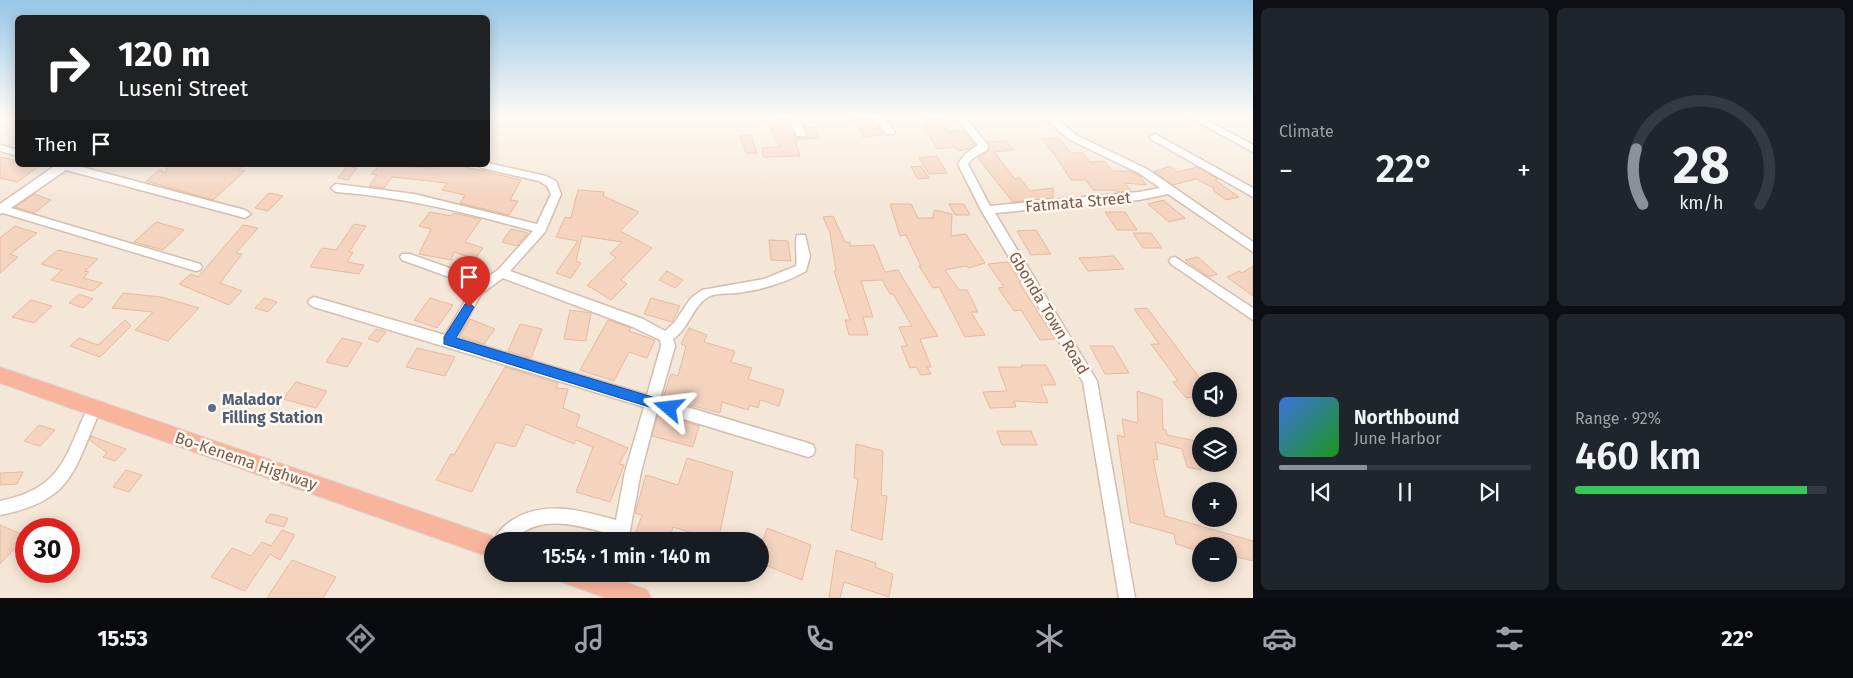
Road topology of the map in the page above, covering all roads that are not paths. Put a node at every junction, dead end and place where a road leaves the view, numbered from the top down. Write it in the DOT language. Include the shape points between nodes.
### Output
graph roads {
  1 [pos="982,144"];
  2 [pos="1086,144"];
  3 [pos="1167,144"];
  4 [pos="0,148"];
  5 [pos="15,152"];
  6 [pos="60,167"];
  7 [pos="70,167"];
  8 [pos="490,167"];
  9 [pos="336,188"];
  10 [pos="1168,190"];
  11 [pos="1253,193"];
  12 [pos="0,209"];
  13 [pos="987,210"];
  14 [pos="245,214"];
  15 [pos="541,229"];
  16 [pos="801,238"];
  17 [pos="1253,248"];
  18 [pos="406,257"];
  19 [pos="1175,261"];
  20 [pos="196,267"];
  21 [pos="502,273"];
  22 [pos="485,285"];
  23 [pos="314,302"];
  24 [pos="1253,315"];
  25 [pos="666,337"];
  26 [pos="448,341"];
  27 [pos="0,375"];
  28 [pos="652,403"];
  29 [pos="94,409"];
  30 [pos="808,450"];
  31 [pos="0,508"];
  32 [pos="511,532"];
  33 [pos="613,532"];
  34 [pos="622,532"];
  35 [pos="484,544"];
  36 [pos="616,582"];
  37 [pos="639,598"];
  38 [pos="1127,598"];
  1 -- 13 [label="street, Gbonda Town Road" via="983,148 963,164"];
  2 -- 10 [label="street" via="1143,171"];
  3 -- 11 [label="street"];
  4 -- 5 [label="street"];
  6 -- 12 [label="street"];
  7 -- 14 [label="street"];
  8 -- 15 [label="street" via="542,178 552,184 556,194"];
  9 -- 15 [label="street" via="364,189 415,198"];
  10 -- 13 [label="street, Fatmata Street" via="1140,196"];
  10 -- 17 [label="street"];
  12 -- 20 [label="street"];
  13 -- 38 [label="street, Gbonda Town Road" via="1090,381"];
  15 -- 21 [label="street"];
  16 -- 25 [label="street" via="802,268 788,276 743,288 708,292 697,299 675,332"];
  18 -- 22 [label="street"];
  19 -- 24 [label="street"];
  21 -- 22 [label="street"];
  21 -- 25 [label="street" via="638,323"];
  22 -- 26 [label="street" via="471,298"];
  23 -- 26 [label="street"];
  25 -- 28 [label="street" via="668,346"];
  26 -- 28 [label="street"];
  27 -- 29 [label="highway, Bo-Kenema Highway"];
  28 -- 30 [label="street"];
  28 -- 34 [label="street" via="633,472"];
  29 -- 31 [label="street" via="70,468 44,492 20,505"];
  29 -- 35 [label="highway, Bo-Kenema Highway"];
  32 -- 33 [label="street" via="518,525 543,515 575,517"];
  36 -- 37 [label="highway"];
}
